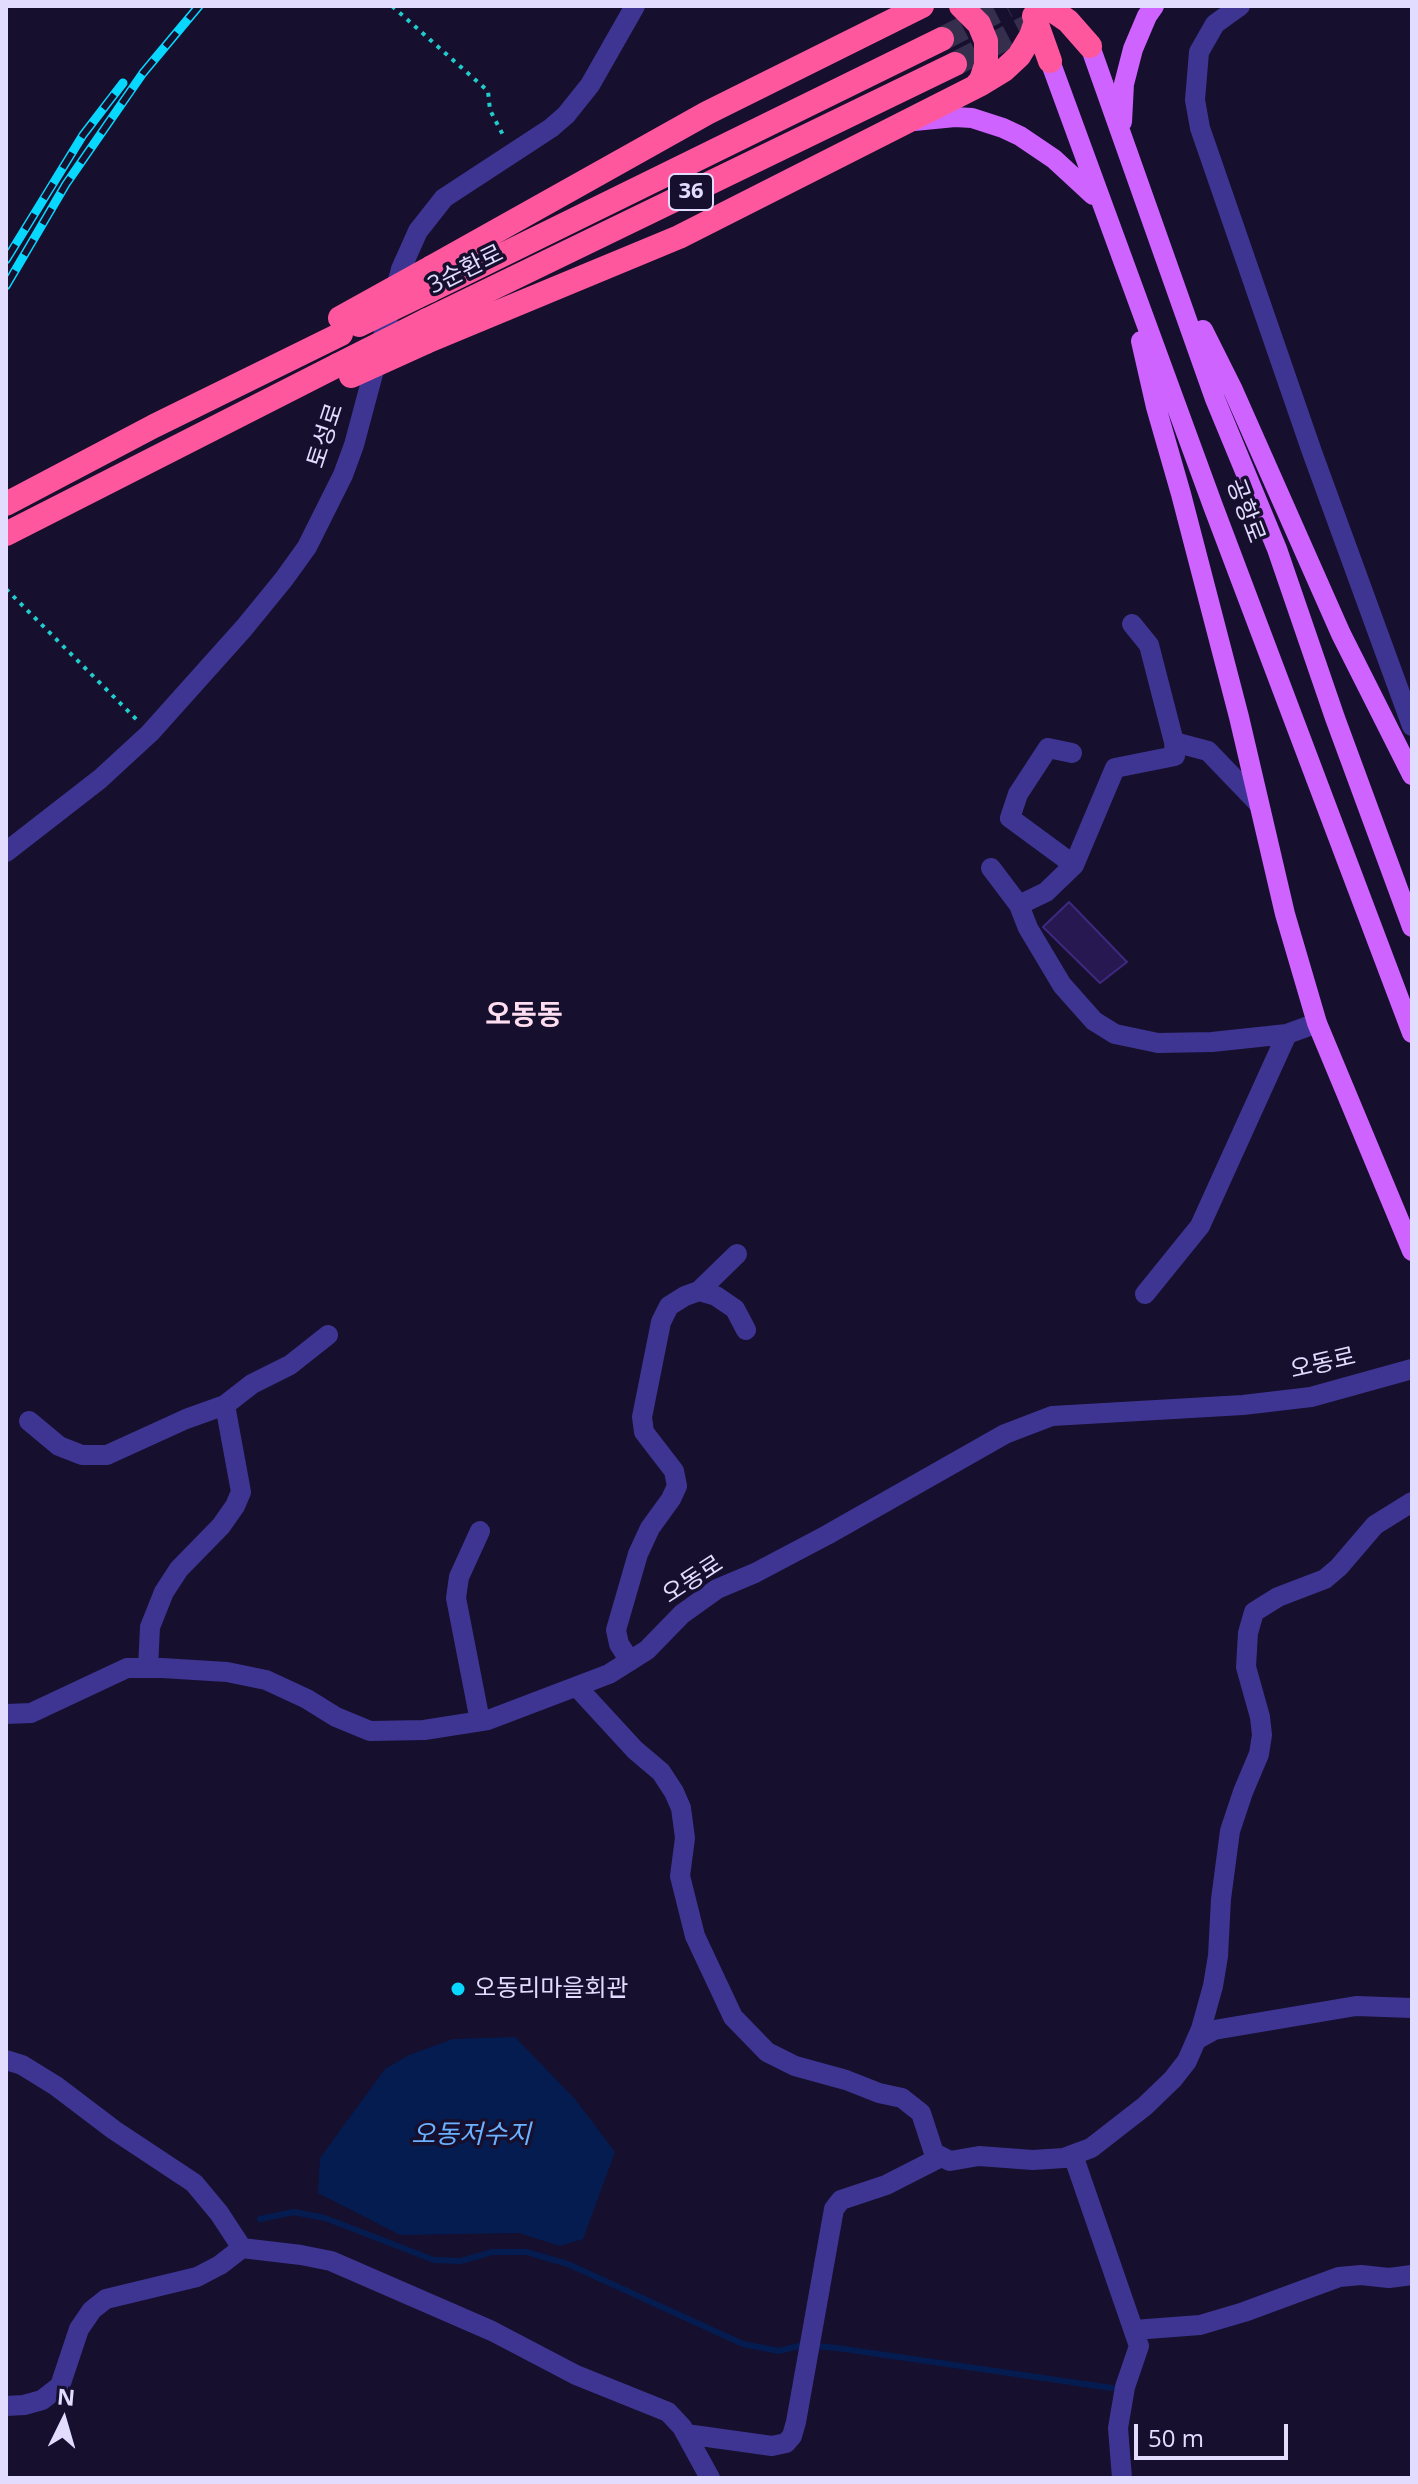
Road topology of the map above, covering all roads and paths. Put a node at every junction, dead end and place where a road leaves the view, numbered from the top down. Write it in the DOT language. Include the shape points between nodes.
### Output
graph roads {
  1 [pos="392,6"];
  2 [pos="635,6"];
  3 [pos="910,6"];
  4 [pos="922,6"];
  5 [pos="961,6"];
  6 [pos="1074,6"];
  7 [pos="1154,6"];
  8 [pos="1240,6"];
  9 [pos="1042,9"];
  10 [pos="889,22"];
  11 [pos="942,39"];
  12 [pos="1090,46"];
  13 [pos="1050,61"];
  14 [pos="955,64"];
  15 [pos="975,87"];
  16 [pos="899,125"];
  17 [pos="1123,142"];
  18 [pos="513,154"];
  19 [pos="1102,208"];
  20 [pos="1168,261"];
  21 [pos="1123,263"];
  22 [pos="430,279"];
  23 [pos="426,331"];
  24 [pos="6,504"];
  25 [pos="6,534"];
  26 [pos="6,589"];
  27 [pos="1132,624"];
  28 [pos="1412,726"];
  29 [pos="150,733"];
  30 [pos="1174,742"];
  31 [pos="1072,753"];
  32 [pos="1412,775"];
  33 [pos="1259,804"];
  34 [pos="6,852"];
  35 [pos="1074,865"];
  36 [pos="991,868"];
  37 [pos="1019,905"];
  38 [pos="1412,927"];
  39 [pos="1317,1023"];
  40 [pos="1412,1033"];
  41 [pos="1287,1034"];
  42 [pos="1412,1251"];
  43 [pos="737,1254"];
  44 [pos="699,1291"];
  45 [pos="1145,1294"];
  46 [pos="746,1330"];
  47 [pos="328,1335"];
  48 [pos="1412,1369"];
  49 [pos="225,1405"];
  50 [pos="29,1421"];
  51 [pos="1412,1502"];
  52 [pos="480,1531"];
  53 [pos="630,1661"];
  54 [pos="148,1668"];
  55 [pos="577,1687"];
  56 [pos="6,1714"];
  57 [pos="480,1721"];
  58 [pos="1412,2008"];
  59 [pos="1196,2040"];
  60 [pos="6,2060"];
  61 [pos="1073,2155"];
  62 [pos="941,2157"];
  63 [pos="242,2248"];
  64 [pos="1412,2275"];
  65 [pos="1134,2330"];
  66 [pos="6,2406"];
  67 [pos="686,2434"];
  68 [pos="710,2478"];
  69 [pos="1122,2478"];
  1 -- 18 [label="path" via="488,91 490,110"];
  2 -- 18 [label="street, 토성로" via="578,102"];
  3 -- 10 [label="highway"];
  4 -- 10 [label="highway"];
  5 -- 15 [label="highway" via="979,24 986,41 985,71"];
  6 -- 12 [label="highway, 공항로"];
  7 -- 17 [label="main road" via="1127,69"];
  8 -- 28 [label="street" via="1215,24 1199,52 1195,100 1200,128"];
  9 -- 12 [label="highway" via="1075,27"];
  9 -- 13 [label="highway, 공항로"];
  9 -- 15 [label="highway" via="1014,61"];
  10 -- 22 [label="highway" via="707,113"];
  11 -- 22 [label="highway, 3순환로 / 36"];
  12 -- 17 [label="main road, 공항로"];
  13 -- 19 [label="main road, 공항로"];
  14 -- 23 [label="highway, 3순환로 / 36"];
  15 -- 16 [label="highway"];
  16 -- 19 [label="main road" via="955,117 1003,128 1054,159"];
  16 -- 23 [label="highway" via="679,237"];
  17 -- 20 [label="main road, 공항로"];
  18 -- 29 [label="street, 토성로" via="444,198 418,231 401,269 354,445 327,510 284,579"];
  19 -- 21 [label="main road, 공항로"];
  20 -- 32 [label="main road"];
  20 -- 38 [label="main road, 공항로"];
  21 -- 33 [label="main road"];
  21 -- 40 [label="main road, 공항로"];
  22 -- 24 [label="highway, 3순환로 / 36, bridge"];
  23 -- 25 [label="highway, bridge"];
  26 -- 29 [label="path"];
  27 -- 30 [label="street" via="1149,645"];
  29 -- 34 [label="street, 토성로"];
  30 -- 33 [label="street" via="1208,751"];
  30 -- 35 [label="street" via="1175,756 1115,768"];
  31 -- 35 [label="street" via="1048,748 1018,794 1010,818"];
  33 -- 39 [label="main road"];
  35 -- 37 [label="street" via="1046,892"];
  36 -- 37 [label="street"];
  37 -- 41 [label="street" via="1062,985 1094,1021 1115,1034 1158,1043"];
  39 -- 41 [label="street"];
  39 -- 42 [label="main road"];
  41 -- 45 [label="street" via="1200,1226"];
  43 -- 44 [label="street"];
  44 -- 46 [label="street" via="735,1309"];
  44 -- 53 [label="street" via="669,1306 645,1393 644,1432 674,1471 677,1486 638,1554 616,1630"];
  47 -- 49 [label="street"];
  48 -- 53 [label="street, 오동로" via="1311,1397 1040,1420 717,1589"];
  49 -- 50 [label="street" via="107,1455 82,1455 59,1446"];
  49 -- 54 [label="street" via="241,1492 221,1526 164,1592 150,1627"];
  51 -- 59 [label="street" via="1375,1525 1325,1579 1254,1612 1246,1667 1262,1735 1230,1831 1218,1956"];
  52 -- 57 [label="street" via="459,1577 456,1598"];
  53 -- 55 [label="street, 오동로"];
  54 -- 56 [label="street, 오동로" via="127,1668 31,1713"];
  54 -- 57 [label="street, 오동로" via="227,1672 266,1680 370,1731"];
  55 -- 57 [label="street, 오동로"];
  55 -- 62 [label="street" via="661,1772 674,1792 685,1838 680,1876 695,1936 733,2017 767,2052 795,2066 913,2105 921,2113 934,2153"];
  58 -- 59 [label="street" via="1356,2006 1214,2030"];
  59 -- 61 [label="street" via="1187,2061 1145,2106 1091,2148"];
  60 -- 63 [label="street" via="56,2086 194,2183"];
  61 -- 62 [label="street" via="1033,2160"];
  61 -- 65 [label="street"];
  62 -- 67 [label="street" via="841,2200 834,2209 796,2422 786,2443 772,2446"];
  63 -- 66 [label="street" via="197,2277 106,2299 79,2329 60,2386 42,2400"];
  63 -- 67 [label="street" via="331,2261 370,2277 576,2375 668,2412"];
  64 -- 65 [label="street" via="1339,2277 1200,2325"];
  65 -- 69 [label="street" via="1139,2346 1118,2428"];
  67 -- 68 [label="street"];
}
